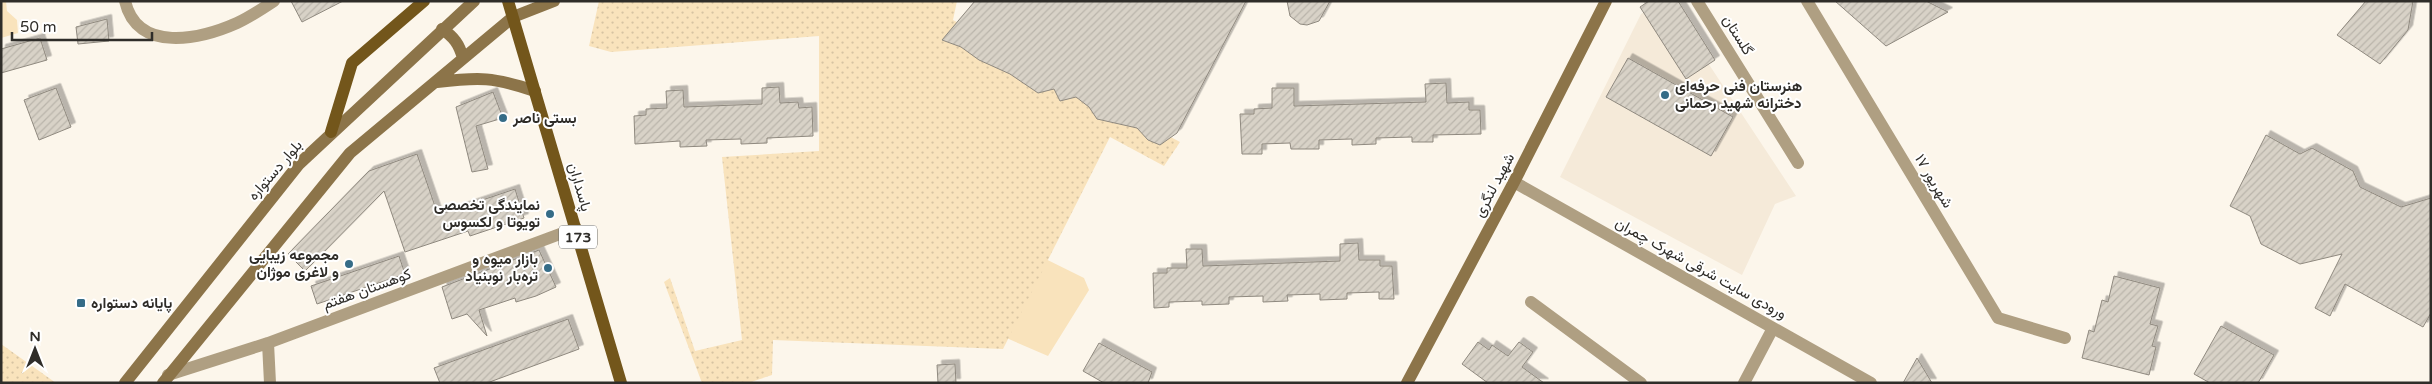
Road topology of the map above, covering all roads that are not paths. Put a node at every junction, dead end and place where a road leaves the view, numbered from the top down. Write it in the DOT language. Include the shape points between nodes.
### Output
graph roads {
  1 [pos="274,1"];
  2 [pos="424,1"];
  3 [pos="474,1"];
  4 [pos="508,1"];
  5 [pos="554,1"];
  6 [pos="1606,1"];
  7 [pos="1697,1"];
  8 [pos="1807,1"];
  9 [pos="127,4"];
  10 [pos="512,17"];
  11 [pos="442,29"];
  12 [pos="463,58"];
  13 [pos="437,82"];
  14 [pos="535,91"];
  15 [pos="331,132"];
  16 [pos="1798,163"];
  17 [pos="1514,182"];
  18 [pos="576,228"];
  19 [pos="1531,302"];
  20 [pos="1774,328"];
  21 [pos="2065,338"];
  22 [pos="268,343"];
  23 [pos="166,379"];
  24 [pos="125,383"];
  25 [pos="270,383"];
  26 [pos="621,383"];
  27 [pos="1407,383"];
  28 [pos="1641,383"];
  29 [pos="1744,383"];
  30 [pos="1871,383"];
  1 -- 9 [label="street" via="239,23 193,38 152,34 137,24"];
  2 -- 15 [label="main road" via="352,64"];
  3 -- 11 [label="main road, بلوار دستواره"];
  4 -- 10 [label="main road, پاسداران / 173"];
  5 -- 10 [label="main road"];
  6 -- 17 [label="main road, شهید لنگری"];
  7 -- 16 [label="street, گلستان"];
  8 -- 21 [label="street, ۱۷ شهریور" via="1998,318"];
  10 -- 12 [label="main road"];
  10 -- 14 [label="main road, پاسداران / 173"];
  11 -- 12 [label="main road" via="460,46"];
  11 -- 15 [label="main road, بلوار دستواره"];
  12 -- 13 [label="main road"];
  13 -- 14 [label="main road" via="476,77 500,80"];
  13 -- 23 [label="main road" via="350,153"];
  14 -- 18 [label="main road, پاسداران / 173"];
  15 -- 24 [label="main road, بلوار دستواره" via="275,193"];
  17 -- 20 [label="street, ورودی سایت شرقی شهرک چمران"];
  17 -- 27 [label="main road, شهید لنگری"];
  18 -- 22 [label="street, کوهستان هفتم"];
  18 -- 26 [label="main road, پاسداران / 173"];
  19 -- 28 [label="street"];
  20 -- 29 [label="street"];
  20 -- 30 [label="street, ورودی سایت شرقی شهرک چمران"];
  22 -- 23 [label="street, کوهستان هفتم"];
  22 -- 25 [label="street"];
}
